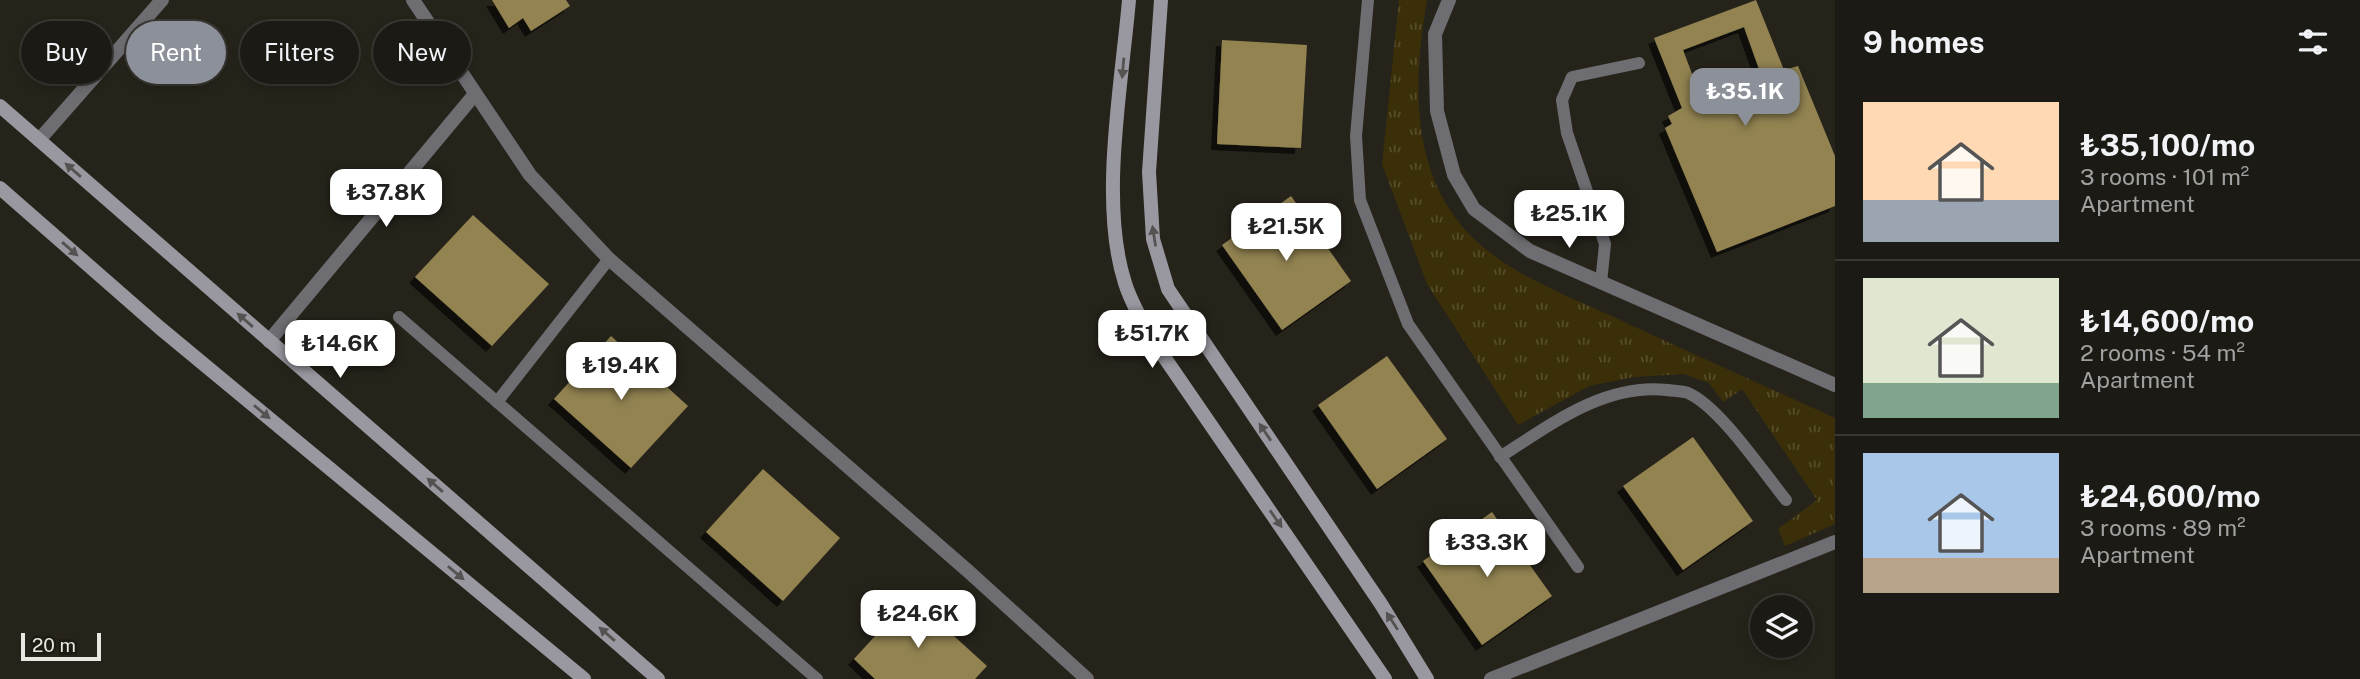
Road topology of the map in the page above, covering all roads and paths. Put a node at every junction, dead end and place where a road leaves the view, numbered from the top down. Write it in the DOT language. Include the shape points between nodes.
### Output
graph roads {
  1 [pos="162,0"];
  2 [pos="413,0"];
  3 [pos="1129,0"];
  4 [pos="1161,0"];
  5 [pos="1368,0"];
  6 [pos="1449,0"];
  7 [pos="1639,64"];
  8 [pos="475,94"];
  9 [pos="0,106"];
  10 [pos="39,140"];
  11 [pos="0,188"];
  12 [pos="609,259"];
  13 [pos="1601,283"];
  14 [pos="399,317"];
  15 [pos="269,341"];
  16 [pos="1835,385"];
  17 [pos="496,402"];
  18 [pos="1500,457"];
  19 [pos="1786,500"];
  20 [pos="1835,542"];
  21 [pos="1578,568"];
  22 [pos="584,679"];
  23 [pos="658,679"];
  24 [pos="817,679"];
  25 [pos="1087,679"];
  26 [pos="1385,679"];
  27 [pos="1427,679"];
  28 [pos="1491,679"];
  1 -- 10 [label="street"];
  2 -- 8 [label="street"];
  3 -- 26 [label="main road, one-way" via="1113,181 1125,283 1147,332"];
  27 -- 4 [label="main road, one-way" via="1168,289 1153,239 1149,172"];
  5 -- 18 [label="lane" via="1356,136 1360,200 1408,324"];
  6 -- 13 [label="street" via="1435,34 1437,111 1454,175 1475,209 1530,251"];
  7 -- 13 [label="lane" via="1572,77 1562,100 1567,133 1605,244"];
  8 -- 12 [label="street" via="530,175"];
  8 -- 15 [label="street"];
  9 -- 10 [label="main road"];
  15 -- 10 [label="main road, one-way"];
  11 -- 22 [label="main road, one-way" via="160,328"];
  12 -- 17 [label="lane"];
  12 -- 25 [label="street"];
  13 -- 16 [label="street"];
  14 -- 17 [label="lane"];
  23 -- 15 [label="main road, one-way"];
  17 -- 24 [label="lane"];
  18 -- 19 [label="lane" via="1601,398 1650,388 1688,393 1716,415"];
  18 -- 21 [label="lane"];
  20 -- 28 [label="street"];
}
